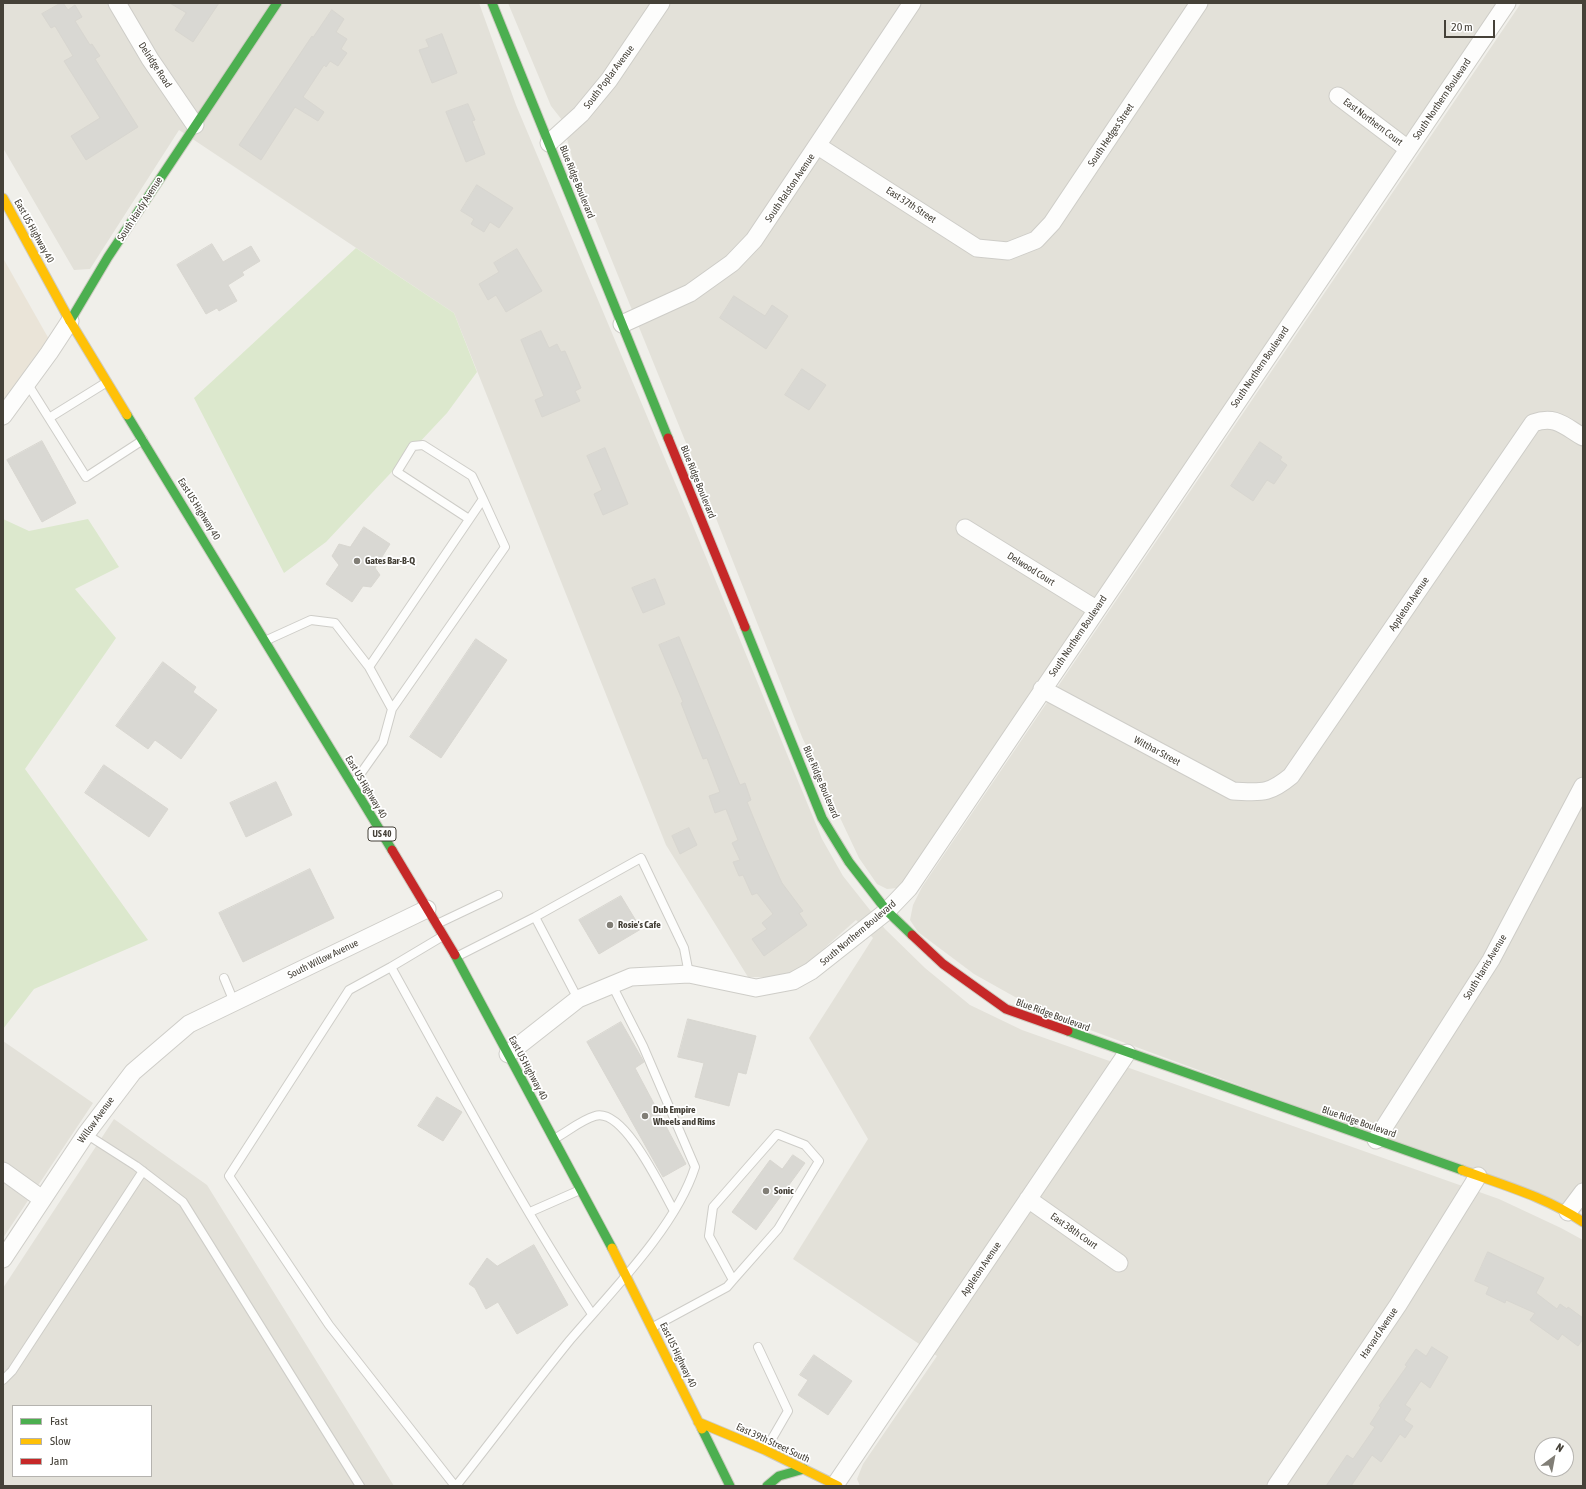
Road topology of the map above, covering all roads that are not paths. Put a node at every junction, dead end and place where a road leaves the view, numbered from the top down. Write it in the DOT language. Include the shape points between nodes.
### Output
graph roads {
  1 [pos="117,3"];
  2 [pos="277,3"];
  3 [pos="492,3"];
  4 [pos="661,3"];
  5 [pos="912,3"];
  6 [pos="1199,3"];
  7 [pos="1507,3"];
  8 [pos="1338,96"];
  9 [pos="195,125"];
  10 [pos="549,143"];
  11 [pos="818,146"];
  12 [pos="1408,149"];
  13 [pos="3,198"];
  14 [pos="6,210"];
  15 [pos="1008,251"];
  16 [pos="70,320"];
  17 [pos="622,324"];
  18 [pos="107,382"];
  19 [pos="27,383"];
  20 [pos="3,416"];
  21 [pos="49,418"];
  22 [pos="1583,437"];
  23 [pos="143,440"];
  24 [pos="483,499"];
  25 [pos="469,519"];
  26 [pos="965,528"];
  27 [pos="1096,609"];
  28 [pos="266,640"];
  29 [pos="369,667"];
  30 [pos="1042,689"];
  31 [pos="392,709"];
  32 [pos="353,785"];
  33 [pos="1583,786"];
  34 [pos="1278,787"];
  35 [pos="498,895"];
  36 [pos="427,909"];
  37 [pos="887,911"];
  38 [pos="535,917"];
  39 [pos="437,924"];
  40 [pos="443,936"];
  41 [pos="455,957"];
  42 [pos="392,968"];
  43 [pos="689,974"];
  44 [pos="224,978"];
  45 [pos="612,985"];
  46 [pos="578,999"];
  47 [pos="234,1002"];
  48 [pos="218,1009"];
  49 [pos="1127,1053"];
  50 [pos="508,1054"];
  51 [pos="86,1134"];
  52 [pos="554,1139"];
  53 [pos="1376,1140"];
  54 [pos="3,1171"];
  55 [pos="143,1171"];
  56 [pos="1478,1176"];
  57 [pos="581,1189"];
  58 [pos="1583,1192"];
  59 [pos="42,1199"];
  60 [pos="1028,1199"];
  61 [pos="674,1210"];
  62 [pos="530,1212"];
  63 [pos="1568,1212"];
  64 [pos="1583,1222"];
  65 [pos="3,1259"];
  66 [pos="1119,1263"];
  67 [pos="626,1274"];
  68 [pos="733,1280"];
  69 [pos="592,1314"];
  70 [pos="652,1327"];
  71 [pos="758,1347"];
  72 [pos="3,1380"];
  73 [pos="698,1422"];
  74 [pos="765,1450"];
  75 [pos="804,1469"];
  76 [pos="836,1485"];
  77 [pos="360,1486"];
  78 [pos="455,1486"];
  79 [pos="730,1486"];
  80 [pos="767,1486"];
  81 [pos="1276,1486"];
  1 -- 9 [label="street, Delridge Road"];
  2 -- 9 [label="street, South Hardy Avenue"];
  3 -- 10 [label="street, Blue Ridge Boulevard"];
  4 -- 10 [label="street, South Poplar Avenue" via="609,80 581,114"];
  5 -- 11 [label="street, South Ralston Avenue"];
  6 -- 15 [label="street, South Hedges Street" via="1052,223 1036,240"];
  7 -- 12 [label="street, South Northern Boulevard"];
  8 -- 12 [label="street, East Northern Court"];
  9 -- 16 [label="street, South Hardy Avenue" via="108,257"];
  10 -- 17 [label="street, Blue Ridge Boulevard"];
  11 -- 15 [label="street, East 37th Street" via="977,248"];
  11 -- 17 [label="street, South Ralston Avenue" via="754,240 732,263 690,293"];
  12 -- 27 [label="street, South Northern Boulevard"];
  13 -- 14 [label="street, East US Highway 40 / US 40"];
  14 -- 16 [label="street, East US Highway 40 / US 40"];
  16 -- 18 [label="street, East US Highway 40 / US 40"];
  16 -- 19 [label="street, South Hardy Avenue"];
  17 -- 37 [label="street, Blue Ridge Boulevard" via="822,818 850,862"];
  18 -- 21 [label="lane"];
  18 -- 23 [label="street, East US Highway 40 / US 40"];
  19 -- 20 [label="street, South Hardy Avenue"];
  19 -- 21 [label="lane"];
  21 -- 23 [label="lane" via="86,477"];
  22 -- 34 [label="street, Appleton Avenue" via="1559,422 1546,419 1533,423 1291,776"];
  23 -- 28 [label="street, East US Highway 40 / US 40"];
  24 -- 25 [label="lane"];
  24 -- 25 [label="lane" via="472,476 423,445 413,446 396,472"];
  24 -- 31 [label="lane" via="505,547"];
  25 -- 29 [label="lane"];
  26 -- 27 [label="street, Delwood Court"];
  27 -- 30 [label="street, South Northern Boulevard"];
  28 -- 29 [label="lane" via="311,620 335,623"];
  28 -- 32 [label="street, East US Highway 40 / US 40"];
  29 -- 31 [label="lane"];
  30 -- 34 [label="street, Witthar Street" via="1233,791 1263,792"];
  30 -- 37 [label="street, South Northern Boulevard" via="909,888"];
  31 -- 32 [label="lane" via="383,742"];
  32 -- 36 [label="street, East US Highway 40 / US 40"];
  33 -- 53 [label="street, South Harris Avenue" via="1491,960"];
  35 -- 39 [label="lane"];
  36 -- 39 [label="street, East US Highway 40 / US 40"];
  36 -- 47 [label="street, South Willow Avenue"];
  37 -- 43 [label="street, South Northern Boulevard" via="811,971 793,981 756,988"];
  37 -- 49 [label="street, Blue Ridge Boulevard" via="943,964 1006,1009"];
  38 -- 41 [label="lane"];
  38 -- 43 [label="lane" via="641,858 684,948"];
  38 -- 46 [label="lane"];
  39 -- 40 [label="street, East US Highway 40 / US 40"];
  40 -- 41 [label="street, East US Highway 40 / US 40"];
  40 -- 42 [label="lane"];
  41 -- 50 [label="street, East US Highway 40 / US 40"];
  42 -- 62 [label="lane"];
  42 -- 78 [label="lane" via="349,990 229,1176 330,1325"];
  43 -- 45 [label="street, South Northern Boulevard" via="632,977"];
  44 -- 47 [label="lane"];
  45 -- 46 [label="street, South Northern Boulevard"];
  45 -- 61 [label="lane" via="644,1046 695,1167 689,1186"];
  46 -- 50 [label="street, South Northern Boulevard"];
  47 -- 48 [label="street, South Willow Avenue"];
  48 -- 51 [label="street, Willow Avenue" via="189,1024 133,1072"];
  49 -- 53 [label="street, Blue Ridge Boulevard"];
  49 -- 60 [label="street, Appleton Avenue"];
  50 -- 52 [label="street, East US Highway 40 / US 40"];
  51 -- 55 [label="lane"];
  51 -- 59 [label="street, Willow Avenue"];
  52 -- 57 [label="street, East US Highway 40 / US 40"];
  52 -- 61 [label="lane" via="595,1116 604,1116 618,1123 632,1137"];
  53 -- 56 [label="street, Blue Ridge Boulevard"];
  54 -- 59 [label="street"];
  55 -- 72 [label="lane" via="12,1371"];
  55 -- 77 [label="lane" via="184,1202"];
  56 -- 63 [label="street, Blue Ridge Boulevard" via="1535,1196"];
  56 -- 81 [label="street, Harvard Avenue" via="1398,1305"];
  57 -- 62 [label="lane"];
  57 -- 67 [label="street, East US Highway 40 / US 40"];
  58 -- 63 [label="street"];
  59 -- 65 [label="street, Willow Avenue"];
  60 -- 66 [label="street, East 38th Court"];
  60 -- 76 [label="street, Appleton Avenue"];
  61 -- 67 [label="lane"];
  62 -- 69 [label="lane"];
  63 -- 64 [label="street, Blue Ridge Boulevard"];
  67 -- 69 [label="lane"];
  67 -- 70 [label="street, East US Highway 40 / US 40"];
  68 -- 68 [label="lane" via="778,1229 819,1161 805,1145 777,1134 714,1207 709,1236"];
  68 -- 70 [label="lane" via="727,1287"];
  69 -- 78 [label="lane"];
  70 -- 73 [label="street, East US Highway 40 / US 40"];
  71 -- 74 [label="lane" via="788,1411"];
  73 -- 74 [label="street, East 39th Street South"];
  73 -- 79 [label="street, East US Highway 40 / US 40"];
  74 -- 75 [label="street, East 39th Street South"];
  75 -- 76 [label="street, East 39th Street South"];
  75 -- 80 [label="street" via="787,1472 773,1479"];
}
